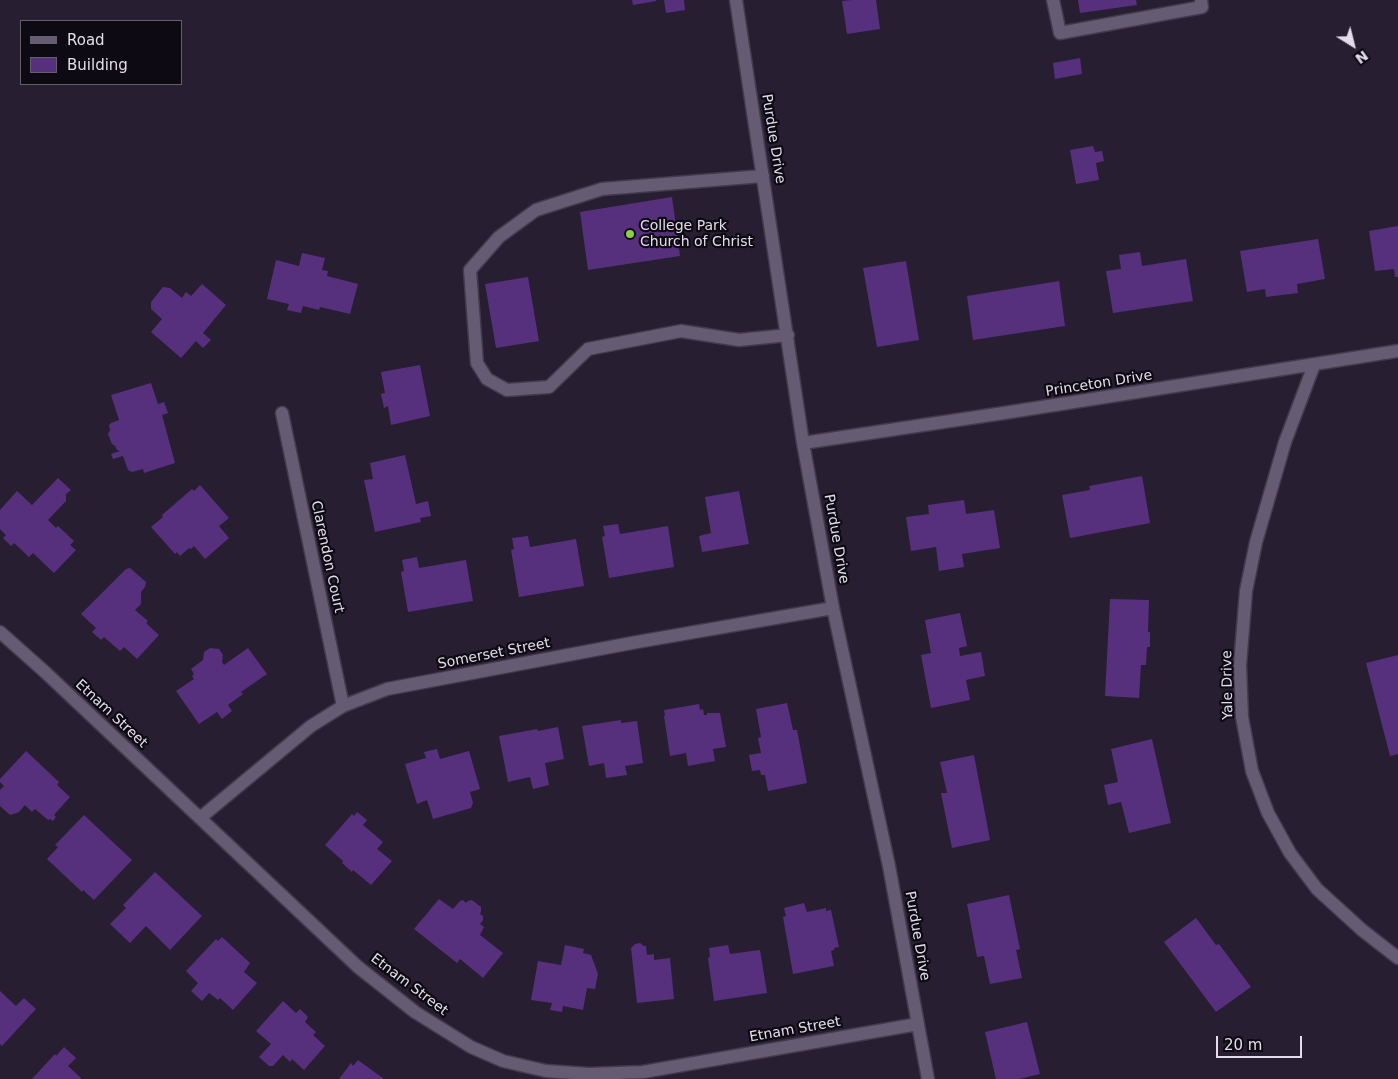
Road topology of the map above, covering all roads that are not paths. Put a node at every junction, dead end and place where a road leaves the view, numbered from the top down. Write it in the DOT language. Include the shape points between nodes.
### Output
graph roads {
  1 [pos="736,0"];
  2 [pos="1054,0"];
  3 [pos="1202,0"];
  4 [pos="763,176"];
  5 [pos="788,335"];
  6 [pos="1398,351"];
  7 [pos="1314,365"];
  8 [pos="282,414"];
  9 [pos="803,442"];
  10 [pos="833,608"];
  11 [pos="0,632"];
  12 [pos="343,706"];
  13 [pos="200,818"];
  14 [pos="1398,958"];
  15 [pos="918,1024"];
  16 [pos="928,1079"];
  1 -- 4 [label="street, Purdue Drive"];
  2 -- 3 [label="street" via="1060,33 1202,7"];
  4 -- 5 [label="street, Purdue Drive"];
  4 -- 5 [label="street" via="602,189 536,210 499,237 470,270 477,363 487,379 507,390 549,387 588,349 681,331 739,340"];
  5 -- 9 [label="street, Purdue Drive"];
  6 -- 7 [label="street, Princeton Drive"];
  7 -- 9 [label="street, Princeton Drive"];
  7 -- 14 [label="street, Yale Drive" via="1285,442 1256,542 1246,591 1241,656 1242,717 1252,771 1268,813 1290,853 1317,889"];
  8 -- 12 [label="street, Clarendon Court"];
  9 -- 10 [label="street, Purdue Drive"];
  10 -- 12 [label="street, Somerset Street" via="387,689"];
  10 -- 15 [label="street, Purdue Drive" via="889,866"];
  11 -- 13 [label="street, Etnam Street"];
  12 -- 13 [label="street, Somerset Street" via="311,726"];
  13 -- 15 [label="street, Etnam Street" via="358,967 415,1012 471,1047 503,1061 546,1072 643,1072"];
  15 -- 16 [label="street, Purdue Drive"];
}
